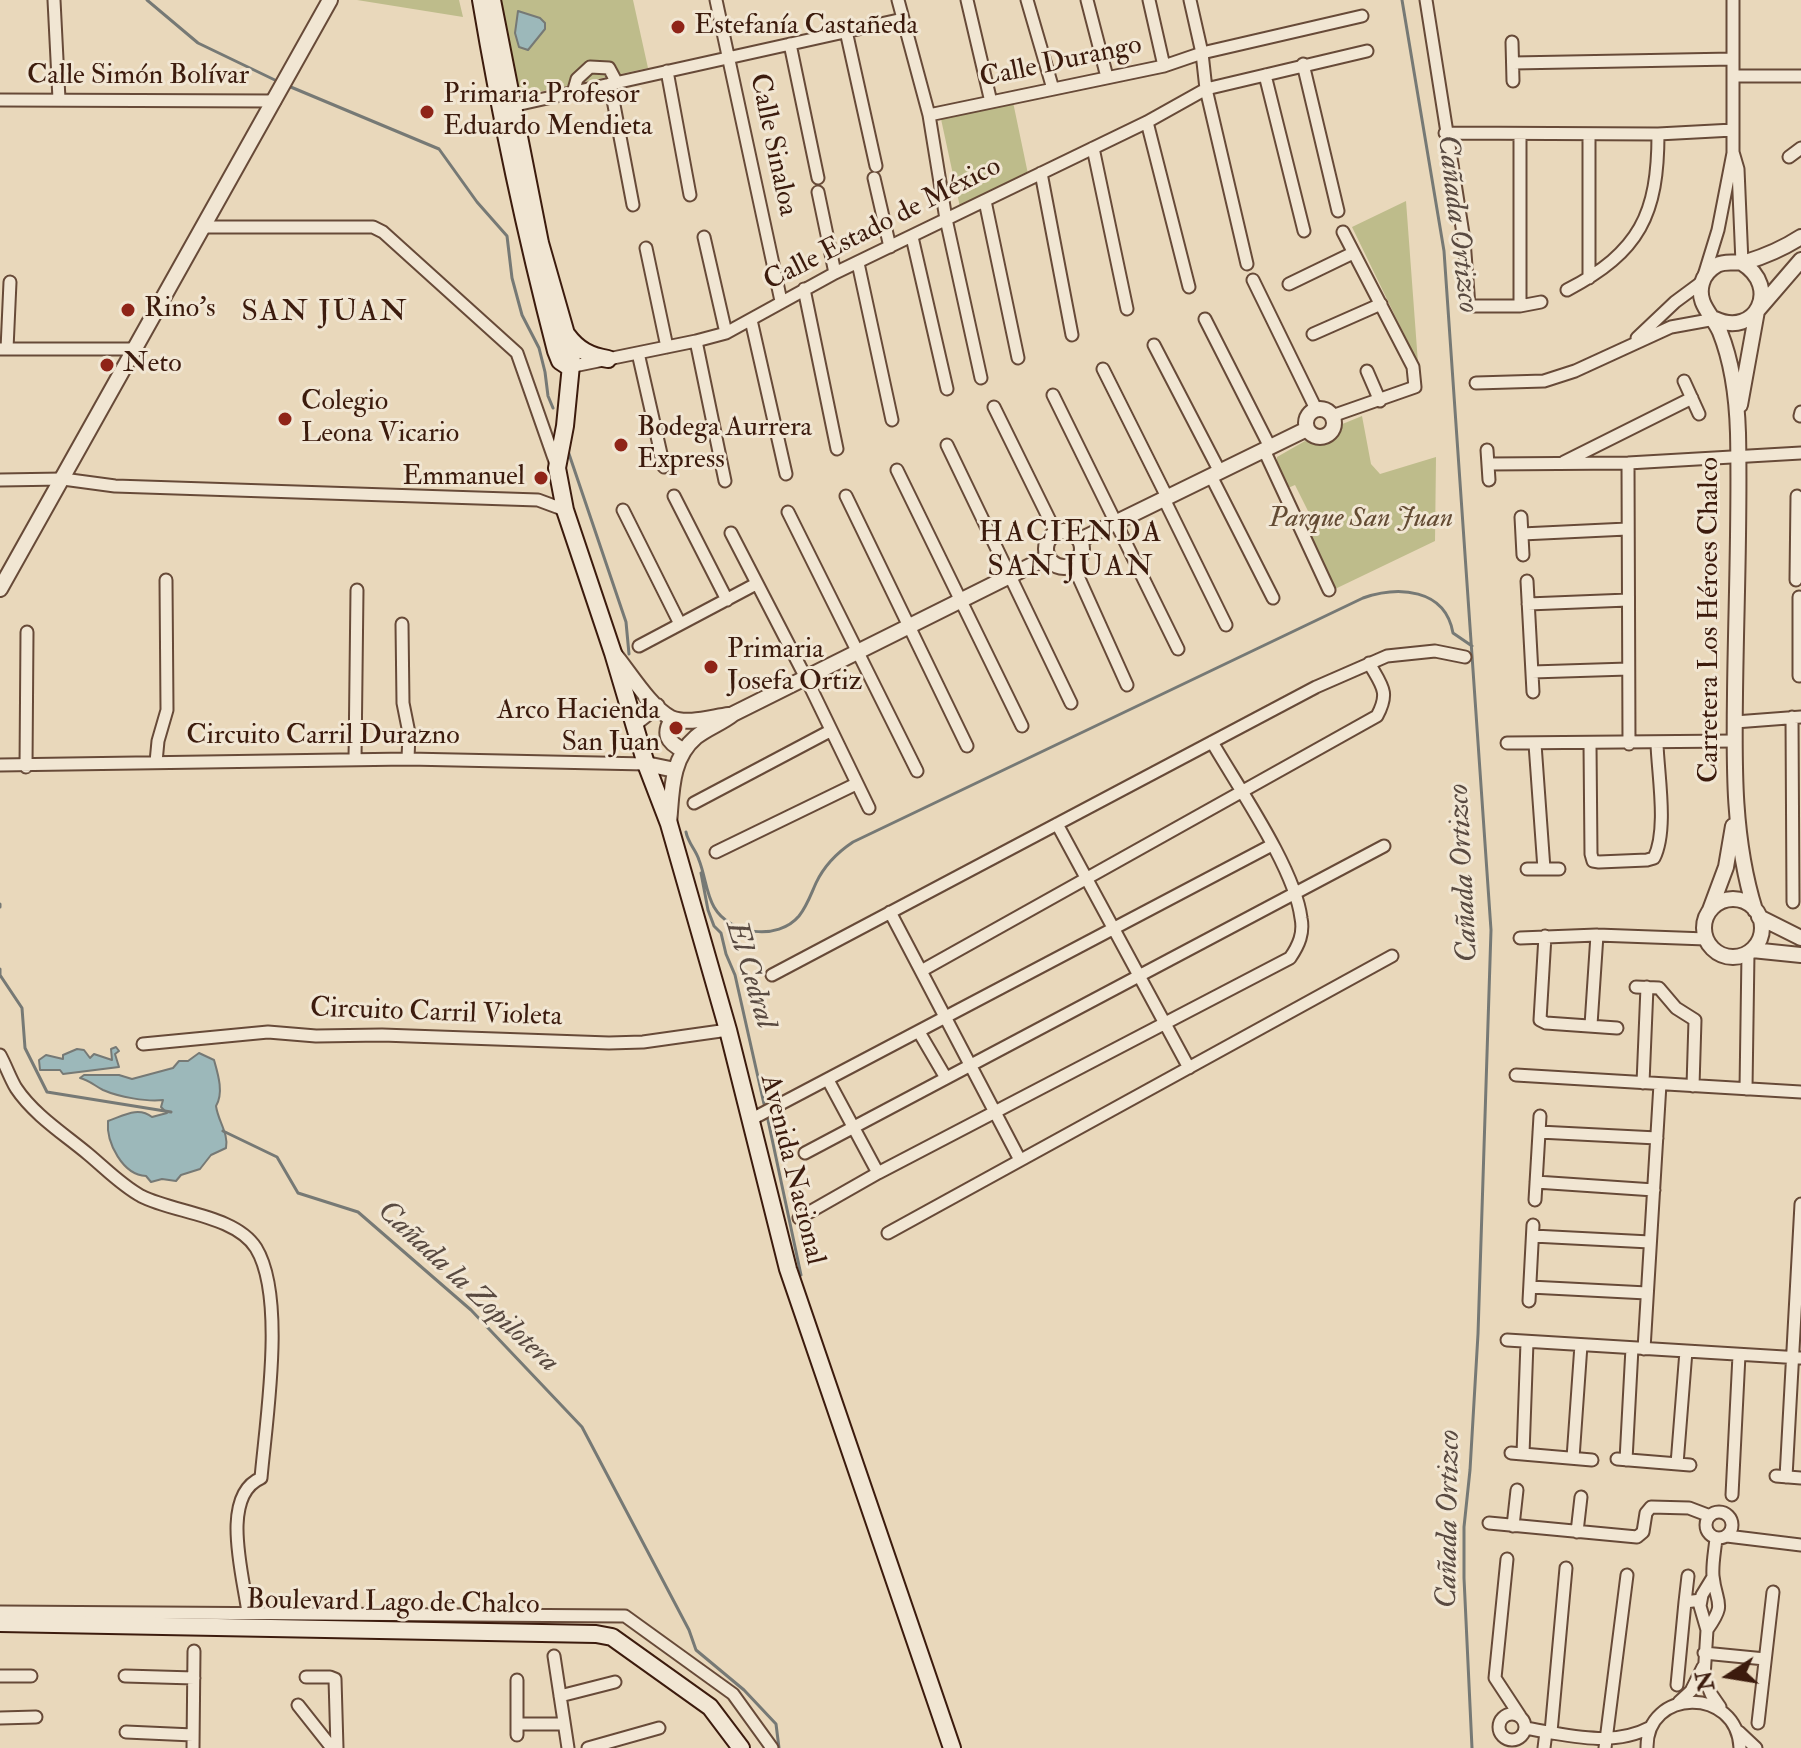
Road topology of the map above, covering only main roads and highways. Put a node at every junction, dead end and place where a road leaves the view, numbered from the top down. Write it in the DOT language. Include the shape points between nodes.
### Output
graph roads {
  1 [pos="481,0"];
  2 [pos="492,0"];
  3 [pos="506,107"];
  4 [pos="565,332"];
  5 [pos="608,359"];
  6 [pos="569,367"];
  7 [pos="0,1623"];
  8 [pos="741,1748"];
  9 [pos="952,1748"];
  1 -- 3 [label="main road, Avenida Nacional"];
  2 -- 3 [label="main road, Avenida Nacional"];
  3 -- 4 [label="main road, Avenida Nacional"];
  3 -- 6 [label="main road, Avenida Nacional" via="527,241 556,351"];
  4 -- 5 [label="main road" via="591,356"];
  4 -- 6 [label="main road, Avenida Nacional" via="572,355"];
  6 -- 9 [label="main road, Avenida Nacional" via="557,468 565,510 669,824 788,1269"];
  7 -- 8 [label="main road, Boulevard Lago de Chalco" via="612,1637 710,1707"];
}
